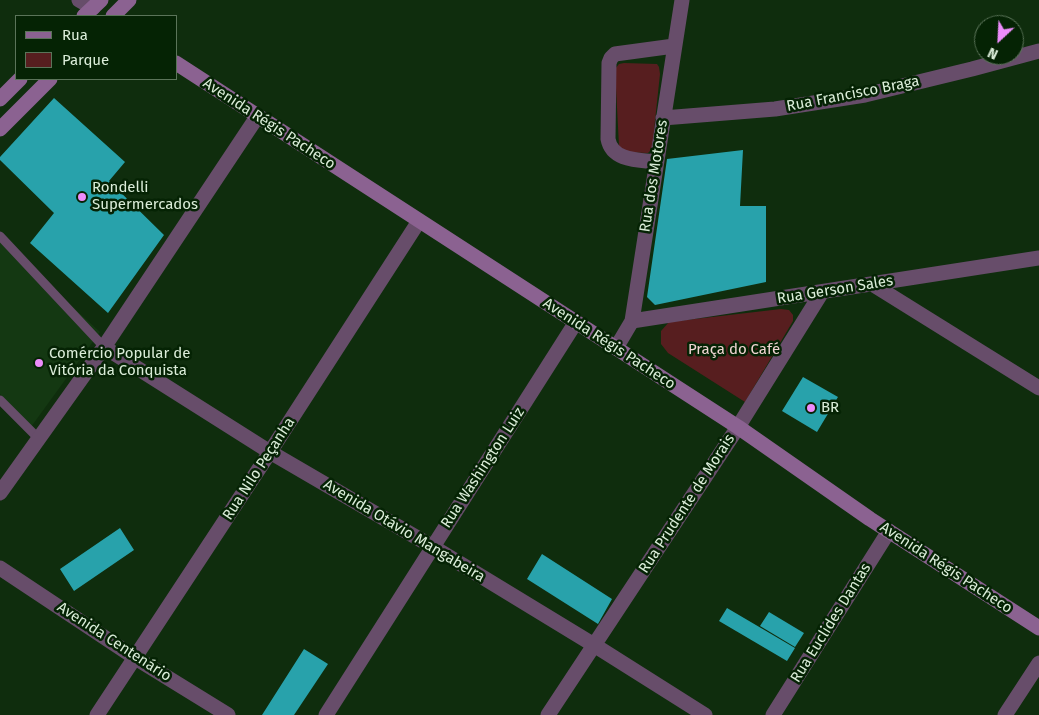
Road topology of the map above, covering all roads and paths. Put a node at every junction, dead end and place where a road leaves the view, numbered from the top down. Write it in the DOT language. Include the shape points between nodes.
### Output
graph roads {
  1 [pos="79,0"];
  2 [pos="129,0"];
  3 [pos="682,0"];
  4 [pos="96,10"];
  5 [pos="113,15"];
  6 [pos="674,46"];
  7 [pos="1039,51"];
  8 [pos="178,65"];
  9 [pos="19,80"];
  10 [pos="49,80"];
  11 [pos="0,98"];
  12 [pos="257,117"];
  13 [pos="663,118"];
  14 [pos="0,129"];
  15 [pos="656,162"];
  16 [pos="419,221"];
  17 [pos="0,236"];
  18 [pos="1039,258"];
  19 [pos="872,284"];
  20 [pos="822,292"];
  21 [pos="632,321"];
  22 [pos="576,322"];
  23 [pos="104,347"];
  24 [pos="616,348"];
  25 [pos="1039,388"];
  26 [pos="0,400"];
  27 [pos="738,427"];
  28 [pos="38,438"];
  29 [pos="270,452"];
  30 [pos="0,493"];
  31 [pos="888,531"];
  32 [pos="433,547"];
  33 [pos="0,568"];
  34 [pos="1039,628"];
  35 [pos="594,645"];
  36 [pos="134,657"];
  37 [pos="1039,663"];
  38 [pos="97,715"];
  39 [pos="228,715"];
  40 [pos="326,715"];
  41 [pos="548,715"];
  42 [pos="705,715"];
  43 [pos="773,715"];
  44 [pos="1005,715"];
  1 -- 4 [label="street"];
  2 -- 5 [label="main road"];
  3 -- 6 [label="street, Rua dos Motores"];
  6 -- 13 [label="street, Rua dos Motores"];
  6 -- 15 [label="street" via="615,54 609,63 609,146 621,156"];
  7 -- 13 [label="street, Rua Francisco Braga" via="865,95 776,109"];
  8 -- 12 [label="main road, Avenida Régis Pacheco"];
  9 -- 11 [label="main road"];
  10 -- 14 [label="main road"];
  12 -- 16 [label="main road, Avenida Régis Pacheco"];
  12 -- 23 [label="street"];
  13 -- 15 [label="street, Rua dos Motores"];
  15 -- 21 [label="street, Rua dos Motores"];
  16 -- 22 [label="main road, Avenida Régis Pacheco"];
  16 -- 29 [label="street, Rua Nilo Peçanha"];
  17 -- 23 [label="lane"];
  18 -- 19 [label="street, Rua Gerson Sales"];
  19 -- 20 [label="street, Rua Gerson Sales"];
  19 -- 25 [label="street"];
  20 -- 21 [label="street, Rua Gerson Sales"];
  20 -- 27 [label="street, Rua Prudente de Morais"];
  21 -- 24 [label="street, Rua dos Motores"];
  22 -- 24 [label="main road, Avenida Régis Pacheco"];
  22 -- 32 [label="street, Rua Washington Luiz"];
  23 -- 28 [label="street"];
  23 -- 29 [label="street, Avenida Otávio Mangabeira"];
  24 -- 27 [label="main road, Avenida Régis Pacheco"];
  26 -- 28 [label="lane"];
  27 -- 31 [label="main road, Avenida Régis Pacheco"];
  27 -- 35 [label="street, Rua Prudente de Morais"];
  28 -- 30 [label="street"];
  29 -- 32 [label="street, Avenida Otávio Mangabeira"];
  29 -- 36 [label="street, Rua Nilo Peçanha"];
  31 -- 34 [label="main road, Avenida Régis Pacheco"];
  31 -- 43 [label="street, Rua Euclides Dantas"];
  32 -- 35 [label="street, Avenida Otávio Mangabeira"];
  32 -- 40 [label="street, Rua Washington Luiz"];
  33 -- 36 [label="street, Avenida Centenário"];
  35 -- 41 [label="street, Rua Prudente de Morais"];
  35 -- 42 [label="street, Avenida Otávio Mangabeira"];
  36 -- 38 [label="street, Rua Nilo Peçanha"];
  36 -- 39 [label="street, Avenida Centenário"];
  37 -- 44 [label="street"];
}
